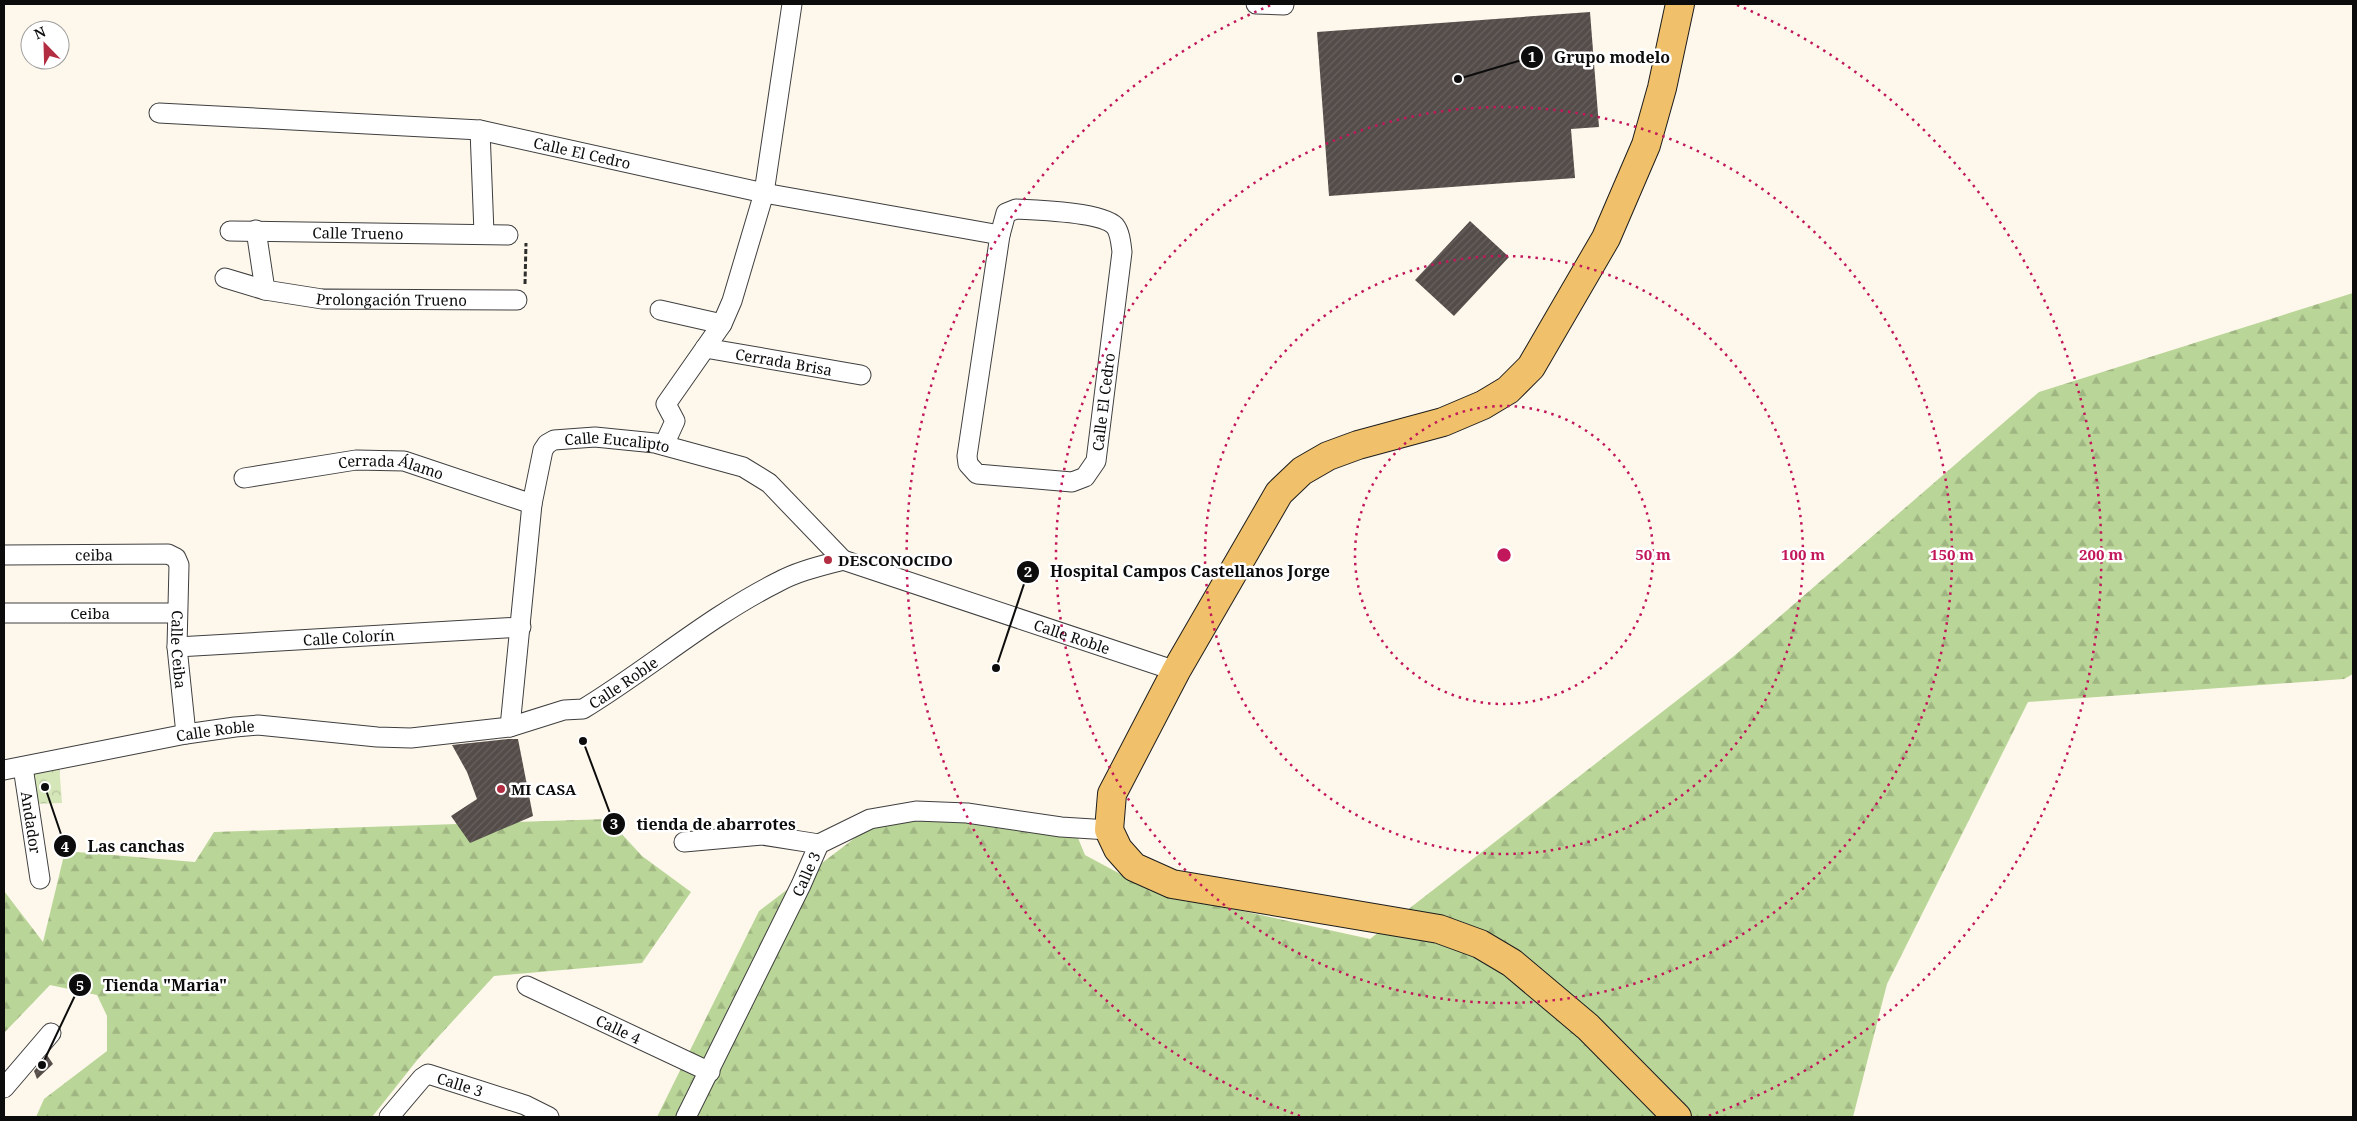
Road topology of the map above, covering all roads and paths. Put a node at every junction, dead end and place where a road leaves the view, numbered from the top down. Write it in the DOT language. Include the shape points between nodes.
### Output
graph roads {
  1 [pos="792,4"];
  2 [pos="1256,4"];
  3 [pos="1680,4"];
  4 [pos="1284,5"];
  5 [pos="159,113"];
  6 [pos="480,130"];
  7 [pos="764,193"];
  8 [pos="256,230"];
  9 [pos="230,231"];
  10 [pos="484,233"];
  11 [pos="508,235"];
  12 [pos="1000,235"];
  13 [pos="224,278"];
  14 [pos="265,290"];
  15 [pos="517,300"];
  16 [pos="660,310"];
  17 [pos="722,324"];
  18 [pos="706,348"];
  19 [pos="861,375"];
  20 [pos="664,445"];
  21 [pos="244,478"];
  22 [pos="532,504"];
  23 [pos="4,555"];
  24 [pos="843,560"];
  25 [pos="179,565"];
  26 [pos="4,613"];
  27 [pos="177,613"];
  28 [pos="520,626"];
  29 [pos="177,647"];
  30 [pos="1176,670"];
  31 [pos="510,727"];
  32 [pos="186,734"];
  33 [pos="23,767"];
  34 [pos="4,770"];
  35 [pos="1109,830"];
  36 [pos="684,842"];
  37 [pos="818,844"];
  38 [pos="40,879"];
  39 [pos="527,986"];
  40 [pos="51,1033"];
  41 [pos="710,1072"];
  42 [pos="4,1088"];
  43 [pos="389,1117"];
  44 [pos="548,1117"];
  45 [pos="686,1117"];
  46 [pos="1677,1117"];
  1 -- 7 [label="street"];
  2 -- 4 [label="street"];
  3 -- 30 [label="main road" via="1646,146 1606,238 1530,367 1508,390 1483,405 1443,422 1358,445 1328,456 1302,471 1279,492"];
  5 -- 6 [label="street, Calle El Cedro"];
  6 -- 7 [label="street, Calle El Cedro"];
  6 -- 10 [label="street"];
  7 -- 12 [label="street, Calle El Cedro"];
  7 -- 17 [label="street" via="732,301"];
  8 -- 9 [label="street, Calle Trueno"];
  8 -- 10 [label="street, Calle Trueno"];
  8 -- 14 [label="street"];
  10 -- 11 [label="street, Calle Trueno"];
  11 -- 15 [label="path" via="526,239 525,294"];
  12 -- 12 [label="street, Calle El Cedro" via="968,464 977,474 1072,482 1085,477 1096,461 1122,252 1120,239 1115,226 1104,219 1016,209 1006,213"];
  13 -- 14 [label="street, Prolongación Trueno"];
  14 -- 15 [label="street, Prolongación Trueno" via="322,299"];
  16 -- 17 [label="street"];
  17 -- 18 [label="street"];
  18 -- 19 [label="street, Cerrada Brisa"];
  18 -- 20 [label="street, Calle Eucalipto" via="666,404 675,421"];
  20 -- 22 [label="street, Calle Eucalipto" via="594,437 554,440 543,450"];
  20 -- 24 [label="street, Calle Eucalipto" via="743,467 769,483"];
  21 -- 22 [label="street, Cerrada Álamo" via="356,460 404,460"];
  22 -- 28 [label="street, Calle Eucalipto"];
  23 -- 25 [label="street, ceiba" via="168,554 176,558"];
  24 -- 30 [label="street, Calle Roble"];
  24 -- 31 [label="street, Calle Roble" via="778,582 713,618 583,709 564,710"];
  25 -- 27 [label="street, Calle Ceiba"];
  26 -- 27 [label="street, Ceiba"];
  27 -- 29 [label="street, Calle Ceiba"];
  28 -- 29 [label="street, Calle Colorín"];
  28 -- 31 [label="street, Calle Eucalipto"];
  29 -- 32 [label="street, Calle Ceiba"];
  30 -- 35 [label="main road" via="1112,794"];
  31 -- 32 [label="street, Calle Roble" via="411,738 258,725"];
  32 -- 33 [label="street, Calle Roble"];
  33 -- 34 [label="street, Calle Roble"];
  33 -- 38 [label="street, Andador"];
  35 -- 37 [label="street, Calle 3" via="1060,827 967,813 916,811 870,818"];
  35 -- 46 [label="main road" via="1118,849 1134,867 1172,884 1439,929 1480,944 1512,964 1588,1027"];
  36 -- 37 [label="street" via="762,836"];
  37 -- 41 [label="street, Calle 3"];
  39 -- 41 [label="street, Calle 4"];
  40 -- 42 [label="street"];
  41 -- 45 [label="street, Calle 3"];
  43 -- 44 [label="street, Calle 3" via="428,1074 525,1105"];
}
